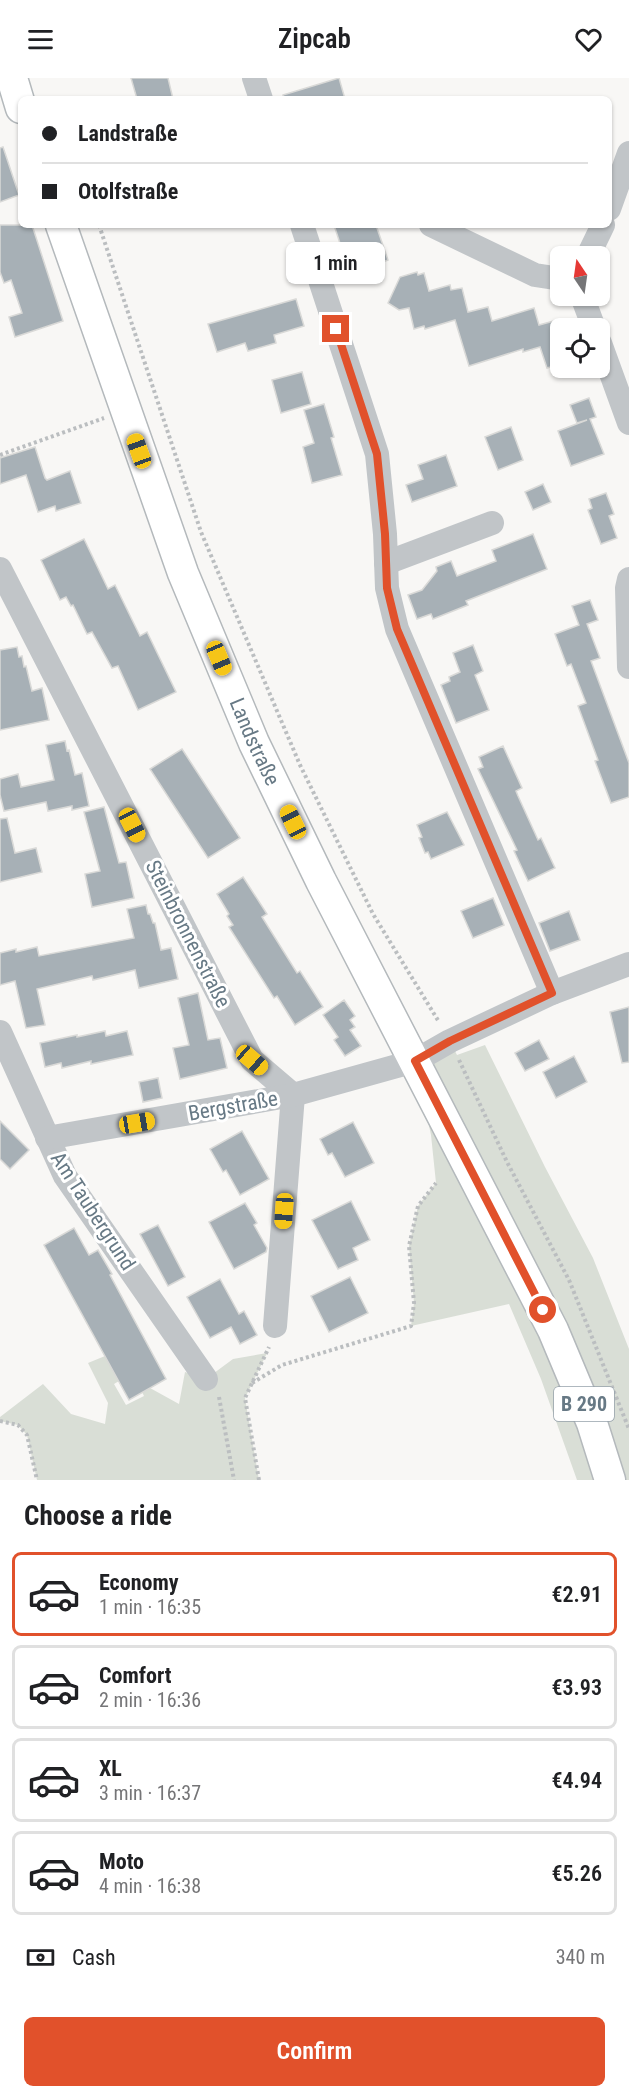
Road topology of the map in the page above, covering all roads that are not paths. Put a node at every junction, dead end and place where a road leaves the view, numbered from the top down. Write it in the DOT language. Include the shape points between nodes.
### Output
graph roads {
  1 [pos="254,78"];
  2 [pos="260,96"];
  3 [pos="629,153"];
  4 [pos="612,200"];
  5 [pos="62,228"];
  6 [pos="303,228"];
  7 [pos="437,228"];
  8 [pos="602,228"];
  9 [pos="593,246"];
  10 [pos="550,277"];
  11 [pos="610,371"];
  12 [pos="629,423"];
  13 [pos="492,523"];
  14 [pos="386,563"];
  15 [pos="0,569"];
  16 [pos="629,579"];
  17 [pos="629,667"];
  18 [pos="629,964"];
  19 [pos="552,993"];
  20 [pos="0,1032"];
  21 [pos="415,1061"];
  22 [pos="293,1095"];
  23 [pos="47,1138"];
  24 [pos="275,1326"];
  25 [pos="206,1379"];
  26 [pos="610,1480"];
  1 -- 2 [label="street"];
  3 -- 4 [label="street"];
  5 -- 21 [label="main road, Landstraße / B 290" via="183,573 254,743"];
  6 -- 14 [label="street" via="377,454"];
  7 -- 10 [label="street" via="535,275"];
  8 -- 9 [label="street"];
  11 -- 12 [label="street"];
  13 -- 14 [label="street"];
  14 -- 19 [label="street" via="387,588 397,629"];
  15 -- 22 [label="street, Steinbronnenstraße" via="252,1060"];
  16 -- 17 [label="street"];
  18 -- 19 [label="street, Bergstraße"];
  19 -- 21 [label="street, Bergstraße"];
  20 -- 23 [label="street, Am Taubergrund"];
  21 -- 22 [label="street, Bergstraße"];
  21 -- 26 [label="main road, Landstraße / B 290" via="553,1330 592,1423"];
  22 -- 23 [label="street, Bergstraße"];
  22 -- 24 [label="street"];
  23 -- 25 [label="street, Am Taubergrund" via="65,1176"];
}
